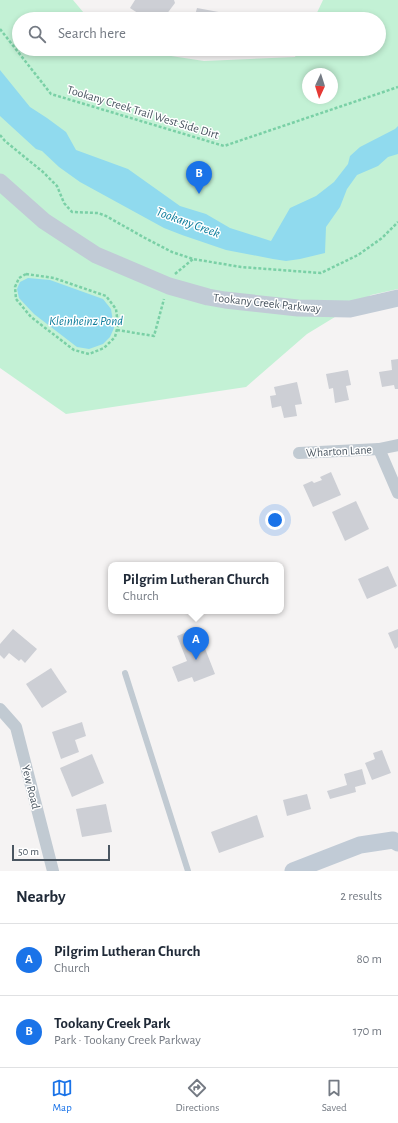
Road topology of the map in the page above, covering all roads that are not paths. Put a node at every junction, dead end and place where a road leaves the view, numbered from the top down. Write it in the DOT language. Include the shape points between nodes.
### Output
graph roads {
  1 [pos="0,182"];
  2 [pos="398,298"];
  3 [pos="398,445"];
  4 [pos="379,449"];
  5 [pos="300,453"];
  6 [pos="398,493"];
  7 [pos="125,673"];
  8 [pos="0,709"];
  9 [pos="396,839"];
  10 [pos="53,871"];
  11 [pos="188,871"];
  12 [pos="293,871"];
  1 -- 2 [label="street, Tookany Creek Parkway" via="44,222 96,255 169,286 225,300 298,308 350,309"];
  3 -- 4 [label="street, Wharton Lane"];
  4 -- 5 [label="street, Wharton Lane"];
  4 -- 6 [label="street, Wharton Lane"];
  7 -- 11 [label="lane"];
  8 -- 10 [label="street, Yew Road" via="16,727"];
  9 -- 12 [label="street" via="360,845"];
}
